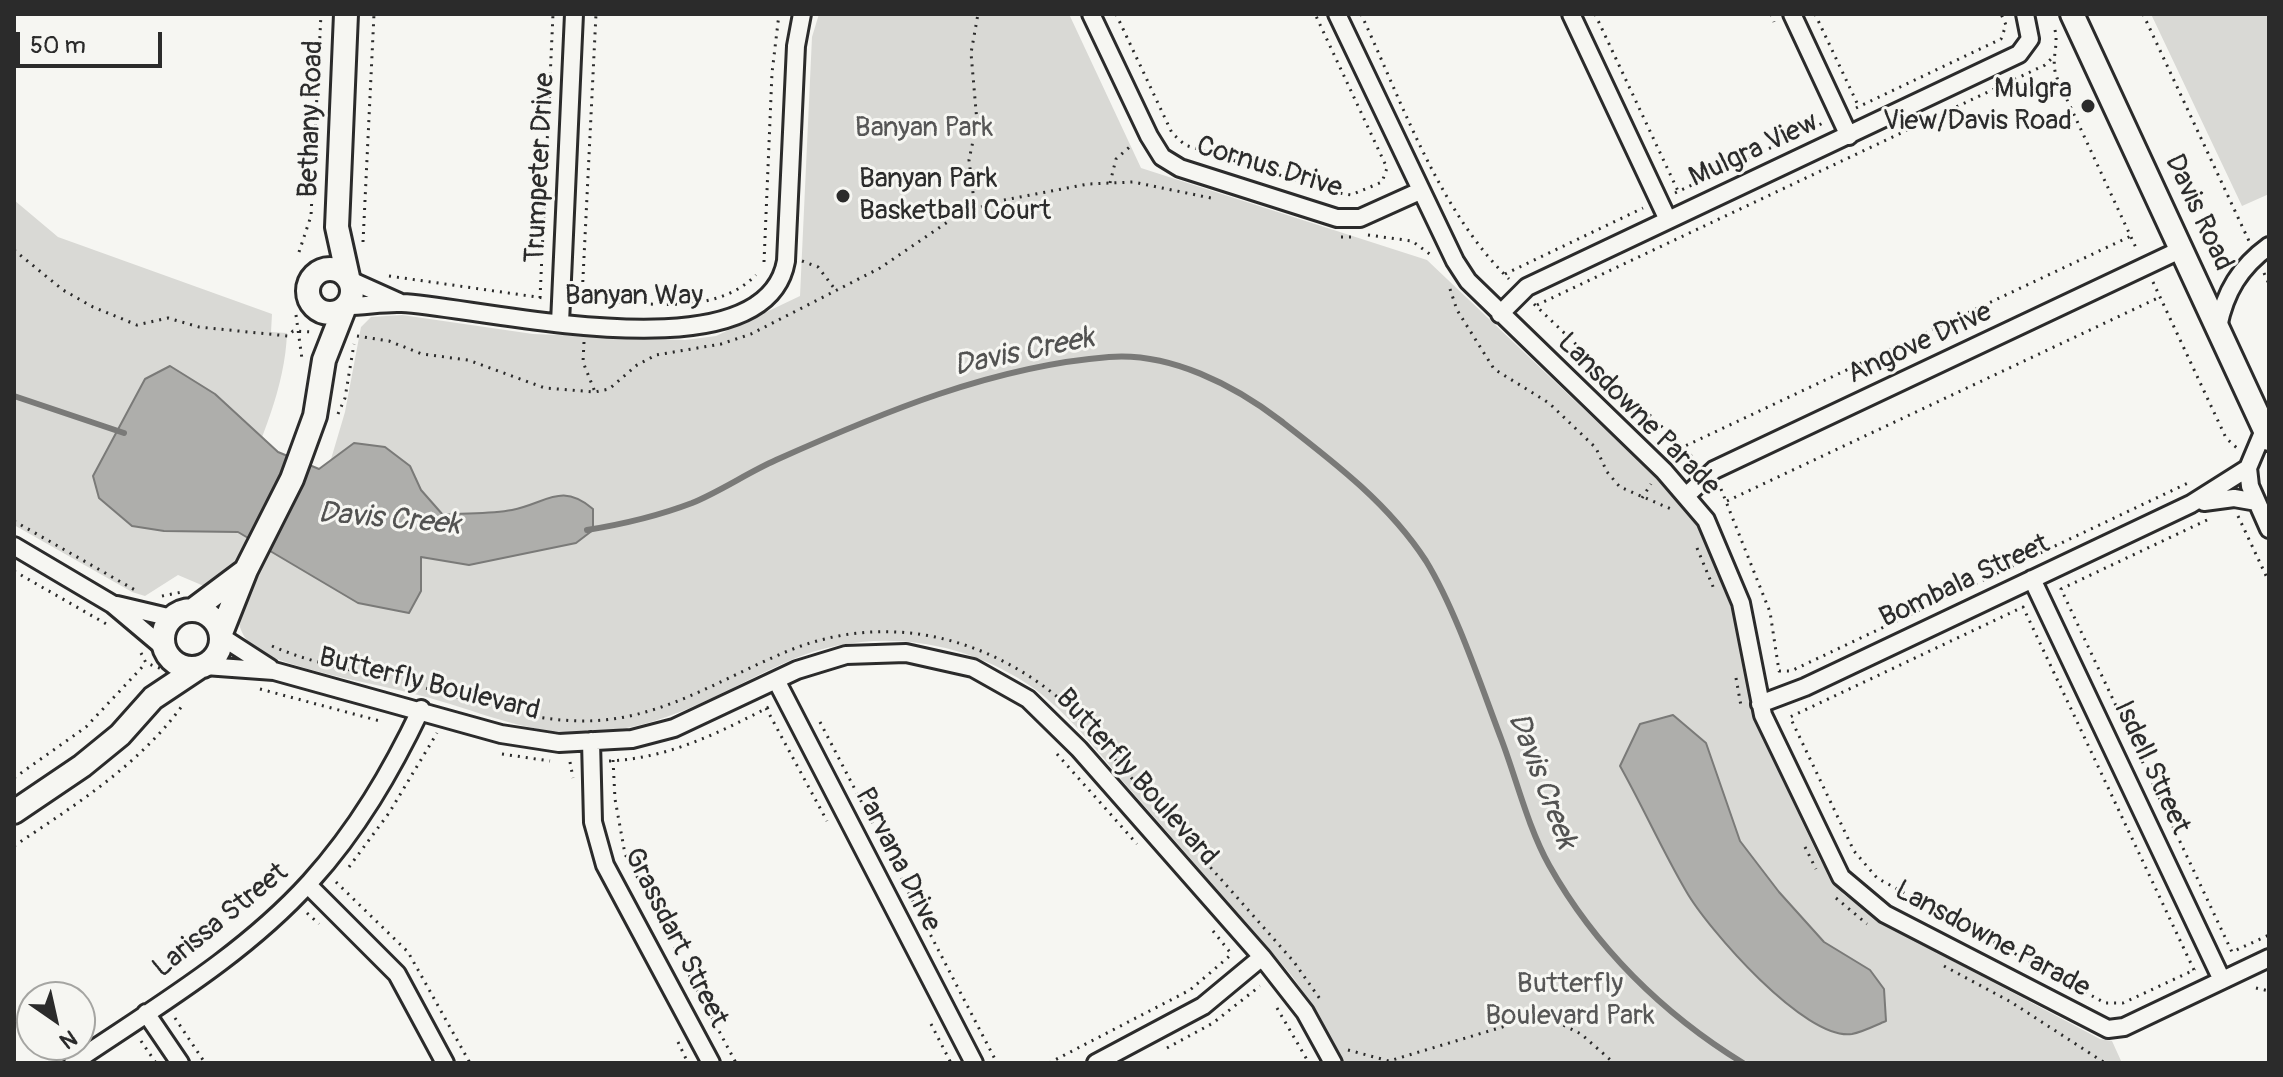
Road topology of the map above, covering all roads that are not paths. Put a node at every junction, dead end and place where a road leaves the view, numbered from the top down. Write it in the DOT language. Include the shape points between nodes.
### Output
graph roads {
  1 [pos="346,14"];
  2 [pos="574,14"];
  3 [pos="802,14"];
  4 [pos="1091,14"];
  5 [pos="1337,14"];
  6 [pos="1571,14"];
  7 [pos="1792,14"];
  8 [pos="2025,14"];
  9 [pos="2072,14"];
  10 [pos="1849,136"];
  11 [pos="1420,191"];
  12 [pos="1668,220"];
  13 [pos="337,227"];
  14 [pos="2182,249"];
  15 [pos="2262,251"];
  16 [pos="316,274"];
  17 [pos="349,278"];
  18 [pos="399,302"];
  19 [pos="345,308"];
  20 [pos="305,311"];
  21 [pos="1500,314"];
  22 [pos="560,323"];
  23 [pos="2218,327"];
  24 [pos="318,332"];
  25 [pos="2267,434"];
  26 [pos="2248,468"];
  27 [pos="1687,495"];
  28 [pos="2257,502"];
  29 [pos="2191,504"];
  30 [pos="2269,529"];
  31 [pos="14,546"];
  32 [pos="246,570"];
  33 [pos="2032,579"];
  34 [pos="112,604"];
  35 [pos="182,614"];
  36 [pos="221,635"];
  37 [pos="159,655"];
  38 [pos="201,667"];
  39 [pos="274,671"];
  40 [pos="776,680"];
  41 [pos="153,698"];
  42 [pos="1760,704"];
  43 [pos="421,709"];
  44 [pos="591,741"];
  45 [pos="14,812"];
  46 [pos="308,885"];
  47 [pos="1262,957"];
  48 [pos="2269,958"];
  49 [pos="2222,980"];
  50 [pos="146,1013"];
  51 [pos="73,1063"];
  52 [pos="180,1063"];
  53 [pos="445,1063"];
  54 [pos="711,1063"];
  55 [pos="974,1063"];
  56 [pos="1096,1063"];
  57 [pos="1333,1063"];
  1 -- 13 [label="street, Bethany Road"];
  2 -- 22 [label="street, Trumpeter Drive"];
  3 -- 22 [label="street, Banyan Way" via="786,261 775,287 752,306 707,326"];
  4 -- 11 [label="street, Cornus Drive" via="1149,136 1162,157 1180,168 1337,218 1360,218"];
  5 -- 11 [label="street, Lansdowne Parade"];
  6 -- 12 [label="street"];
  7 -- 10 [label="street"];
  8 -- 10 [label="street, Mulgra View" via="2030,39 2019,54"];
  9 -- 14 [label="street, Davis Road"];
  10 -- 12 [label="street, Mulgra View"];
  11 -- 21 [label="street, Lansdowne Parade" via="1455,261"];
  12 -- 21 [label="street, Mulgra View" via="1522,291"];
  13 -- 16 [label="street, Bethany Road"];
  13 -- 17 [label="street, Bethany Road"];
  14 -- 23 [label="street, Davis Road"];
  14 -- 27 [label="street, Angove Drive" via="1708,474"];
  15 -- 23 [label="street" via="2224,300"];
  16 -- 17 [label="street" via="336,269"];
  16 -- 20 [label="street"];
  17 -- 18 [label="street, Banyan Way"];
  17 -- 19 [label="street" via="353,294"];
  18 -- 19 [label="street, Banyan Way"];
  18 -- 22 [label="street, Banyan Way"];
  19 -- 20 [label="street" via="332,313"];
  19 -- 24 [label="street"];
  20 -- 24 [label="street"];
  21 -- 27 [label="street, Lansdowne Parade"];
  23 -- 25 [label="street, Davis Road"];
  24 -- 32 [label="street" via="315,416 292,479"];
  25 -- 26 [label="street"];
  26 -- 28 [label="street"];
  26 -- 29 [label="street, Bombala Street"];
  27 -- 42 [label="street, Lansdowne Parade" via="1713,533 1741,603"];
  28 -- 29 [label="street, Bombala Street" via="2224,498"];
  28 -- 30 [label="street"];
  29 -- 33 [label="street, Bombala Street"];
  31 -- 34 [label="street"];
  32 -- 35 [label="street"];
  32 -- 36 [label="street"];
  33 -- 42 [label="street, Bombala Street"];
  33 -- 49 [label="street, Isdell Street"];
  34 -- 35 [label="street"];
  34 -- 37 [label="street"];
  35 -- 36 [label="street" via="211,616"];
  35 -- 37 [label="street" via="164,628"];
  36 -- 38 [label="street" via="218,654"];
  36 -- 39 [label="street, Butterfly Boulevard"];
  37 -- 38 [label="street" via="179,666"];
  37 -- 41 [label="street"];
  38 -- 39 [label="street, Butterfly Boulevard"];
  38 -- 41 [label="street"];
  39 -- 43 [label="street, Butterfly Boulevard"];
  40 -- 44 [label="street, Butterfly Boulevard" via="674,728 632,739"];
  40 -- 47 [label="street, Butterfly Boulevard" via="846,655 887,652 954,662 1012,688 1079,749"];
  40 -- 55 [label="street, Parvana Drive"];
  41 -- 45 [label="street" via="100,752"];
  42 -- 49 [label="street, Lansdowne Parade" via="1837,870 1885,914 2108,1029 2124,1027"];
  43 -- 44 [label="street, Butterfly Boulevard" via="501,734 559,743"];
  43 -- 46 [label="street, Larissa Street" via="373,801"];
  44 -- 54 [label="street, Grassdart Street" via="593,822 605,865"];
  46 -- 50 [label="street, Larissa Street" via="243,944"];
  46 -- 53 [label="street" via="390,964"];
  47 -- 56 [label="street" via="1203,1006"];
  47 -- 57 [label="street, Butterfly Boulevard" via="1305,1012"];
  48 -- 49 [label="street, Lansdowne Parade"];
  50 -- 51 [label="street, Larissa Street"];
  50 -- 52 [label="street"];
}
